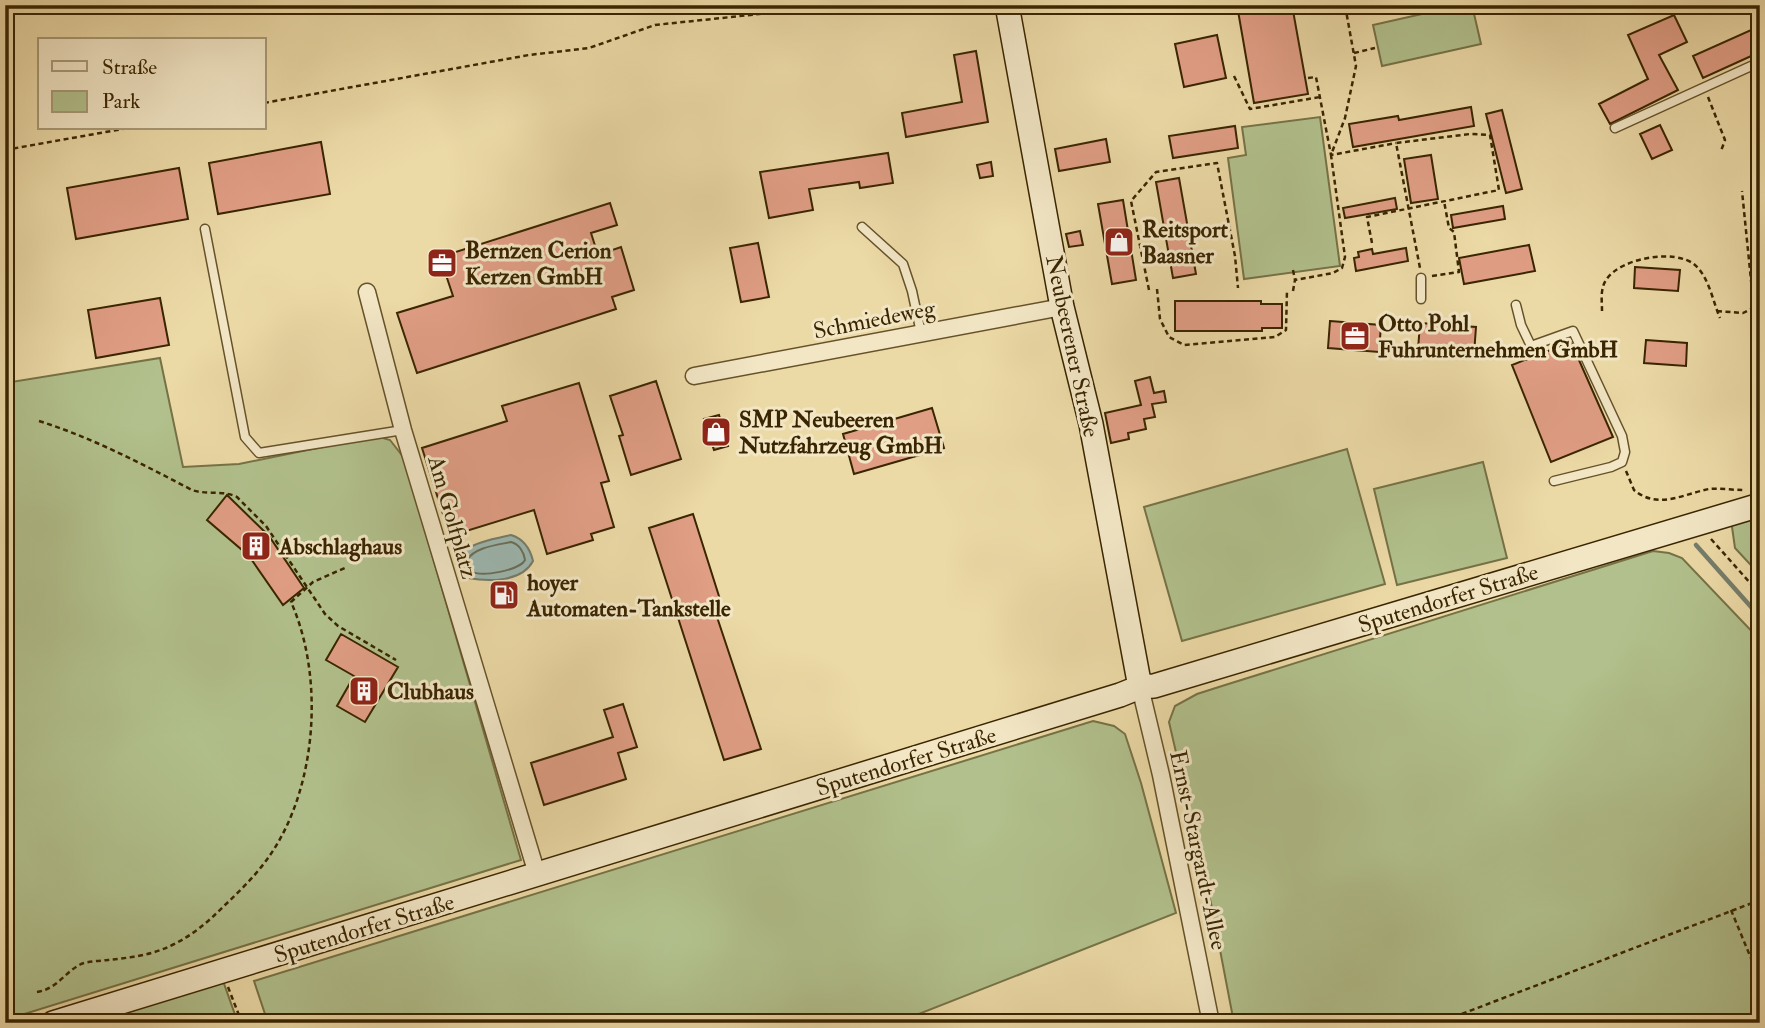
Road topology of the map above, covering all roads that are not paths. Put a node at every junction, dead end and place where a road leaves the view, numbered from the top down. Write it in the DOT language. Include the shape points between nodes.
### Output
graph roads {
  1 [pos="1007,5"];
  2 [pos="1760,62"];
  3 [pos="1615,128"];
  4 [pos="862,227"];
  5 [pos="205,229"];
  6 [pos="1422,278"];
  7 [pos="367,292"];
  8 [pos="1421,299"];
  9 [pos="1516,306"];
  10 [pos="1062,307"];
  11 [pos="921,333"];
  12 [pos="694,376"];
  13 [pos="404,430"];
  14 [pos="1554,481"];
  15 [pos="1753,498"];
  16 [pos="1140,687"];
  17 [pos="537,874"];
  18 [pos="53,1023"];
  19 [pos="1211,1023"];
  1 -- 10 [label="main road, Neubeerener Straße"];
  2 -- 3 [label="lane"];
  4 -- 11 [label="lane" via="903,264"];
  5 -- 13 [label="lane" via="245,437 259,453"];
  6 -- 8 [label="lane"];
  7 -- 13 [label="street, Am Golfplatz"];
  9 -- 14 [label="lane" via="1531,346 1573,331 1622,436 1622,462"];
  10 -- 11 [label="street, Schmiedeweg"];
  10 -- 16 [label="main road, Neubeerener Straße" via="1091,424"];
  11 -- 12 [label="street, Schmiedeweg"];
  13 -- 17 [label="street, Am Golfplatz"];
  15 -- 16 [label="main road, Sputendorfer Straße" via="1698,524"];
  16 -- 17 [label="main road, Sputendorfer Straße"];
  16 -- 19 [label="street, Ernst-Stargardt-Allee"];
  17 -- 18 [label="main road, Sputendorfer Straße"];
}
